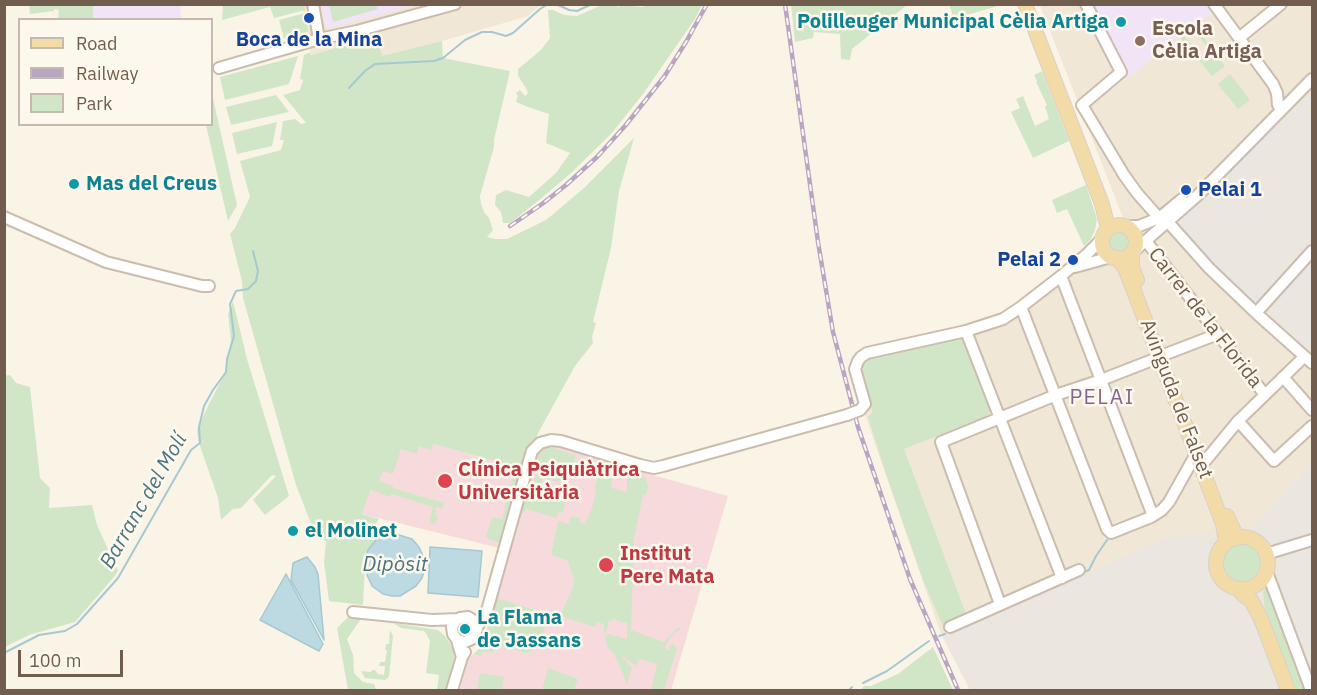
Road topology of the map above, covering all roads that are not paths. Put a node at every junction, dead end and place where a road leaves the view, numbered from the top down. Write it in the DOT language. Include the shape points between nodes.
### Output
graph roads {
  1 [pos="313,4"];
  2 [pos="455,4"];
  3 [pos="1025,4"];
  4 [pos="1032,4"];
  5 [pos="1086,4"];
  6 [pos="1214,4"];
  7 [pos="1281,4"];
  8 [pos="1239,38"];
  9 [pos="319,39"];
  10 [pos="219,68"];
  11 [pos="1312,71"];
  12 [pos="1312,79"];
  13 [pos="1278,105"];
  14 [pos="4,217"];
  15 [pos="1163,220"];
  16 [pos="1113,229"];
  17 [pos="1146,241"];
  18 [pos="1312,251"];
  19 [pos="1133,252"];
  20 [pos="1114,258"];
  21 [pos="1065,273"];
  22 [pos="209,286"];
  23 [pos="1021,307"];
  24 [pos="1256,313"];
  25 [pos="966,331"];
  26 [pos="1218,334"];
  27 [pos="1163,355"];
  28 [pos="1308,360"];
  29 [pos="1283,377"];
  30 [pos="1101,380"];
  31 [pos="1056,395"];
  32 [pos="1265,395"];
  33 [pos="1312,410"];
  34 [pos="1000,418"];
  35 [pos="1238,421"];
  36 [pos="1312,426"];
  37 [pos="1201,457"];
  38 [pos="1153,516"];
  39 [pos="1312,540"];
  40 [pos="1232,541"];
  41 [pos="1266,554"];
  42 [pos="1079,570"];
  43 [pos="1263,577"];
  44 [pos="1062,578"];
  45 [pos="1239,589"];
  46 [pos="1000,604"];
  47 [pos="353,612"];
  48 [pos="458,619"];
  49 [pos="1261,619"];
  50 [pos="432,620"];
  51 [pos="474,622"];
  52 [pos="950,627"];
  53 [pos="455,636"];
  54 [pos="473,639"];
  55 [pos="462,657"];
  56 [pos="452,690"];
  57 [pos="1288,690"];
  58 [pos="1311,690"];
  1 -- 9 [label="street"];
  2 -- 9 [label="street"];
  3 -- 16 [label="main road"];
  4 -- 16 [label="main road"];
  5 -- 15 [label="street" via="1121,72 1082,105 1137,194"];
  6 -- 8 [label="street"];
  7 -- 8 [label="street"];
  8 -- 13 [label="street" via="1273,84"];
  9 -- 10 [label="street"];
  11 -- 13 [label="street"];
  12 -- 15 [label="street" via="1197,196"];
  13 -- 15 [label="street"];
  14 -- 22 [label="street" via="106,262"];
  15 -- 16 [label="street"];
  15 -- 17 [label="street"];
  15 -- 24 [label="street"];
  16 -- 19 [label="main road" via="1134,234"];
  16 -- 20 [label="main road" via="1104,250"];
  16 -- 21 [label="street"];
  17 -- 19 [label="street"];
  17 -- 26 [label="street, Carrer de la Florida"];
  18 -- 24 [label="street"];
  19 -- 20 [label="main road" via="1125,258"];
  19 -- 27 [label="main road, Avinguda de Falset" via="1132,267"];
  20 -- 21 [label="street"];
  20 -- 27 [label="main road, Avinguda de Falset" via="1125,268"];
  21 -- 23 [label="street"];
  21 -- 30 [label="street"];
  23 -- 25 [label="street" via="1003,319"];
  23 -- 31 [label="street"];
  24 -- 28 [label="street"];
  25 -- 34 [label="street"];
  25 -- 51 [label="street, bridge" via="861,357 855,369 865,405 860,410 663,466 640,465 561,441 540,443 532,451 491,596"];
  26 -- 27 [label="street"];
  26 -- 32 [label="street, Carrer de la Florida"];
  27 -- 30 [label="street"];
  27 -- 37 [label="main road, Avinguda de Falset"];
  28 -- 29 [label="street"];
  29 -- 32 [label="street"];
  29 -- 33 [label="street"];
  30 -- 31 [label="street"];
  30 -- 38 [label="street"];
  31 -- 34 [label="street"];
  31 -- 38 [label="street" via="1107,529 1111,533"];
  32 -- 35 [label="street"];
  34 -- 44 [label="street"];
  34 -- 46 [label="street" via="940,442"];
  35 -- 36 [label="street" via="1274,461"];
  35 -- 37 [label="street"];
  37 -- 38 [label="street" via="1169,502"];
  37 -- 40 [label="main road, Avinguda de Falset"];
  39 -- 41 [label="street"];
  40 -- 41 [label="main road" via="1248,538"];
  40 -- 45 [label="main road" via="1221,549 1217,566 1224,582"];
  41 -- 43 [label="main road"];
  42 -- 44 [label="street"];
  43 -- 45 [label="main road" via="1253,587"];
  43 -- 49 [label="main road" via="1258,601"];
  43 -- 58 [label="street"];
  44 -- 46 [label="street"];
  45 -- 49 [label="main road" via="1251,600"];
  46 -- 52 [label="street"];
  47 -- 50 [label="street"];
  48 -- 50 [label="street"];
  48 -- 51 [label="street"];
  48 -- 53 [label="street" via="454,623"];
  49 -- 57 [label="main road"];
  50 -- 53 [label="street"];
  51 -- 54 [label="street" via="477,634"];
  53 -- 54 [label="street" via="465,642"];
  53 -- 55 [label="street"];
  54 -- 55 [label="street"];
  55 -- 56 [label="street"];
}
